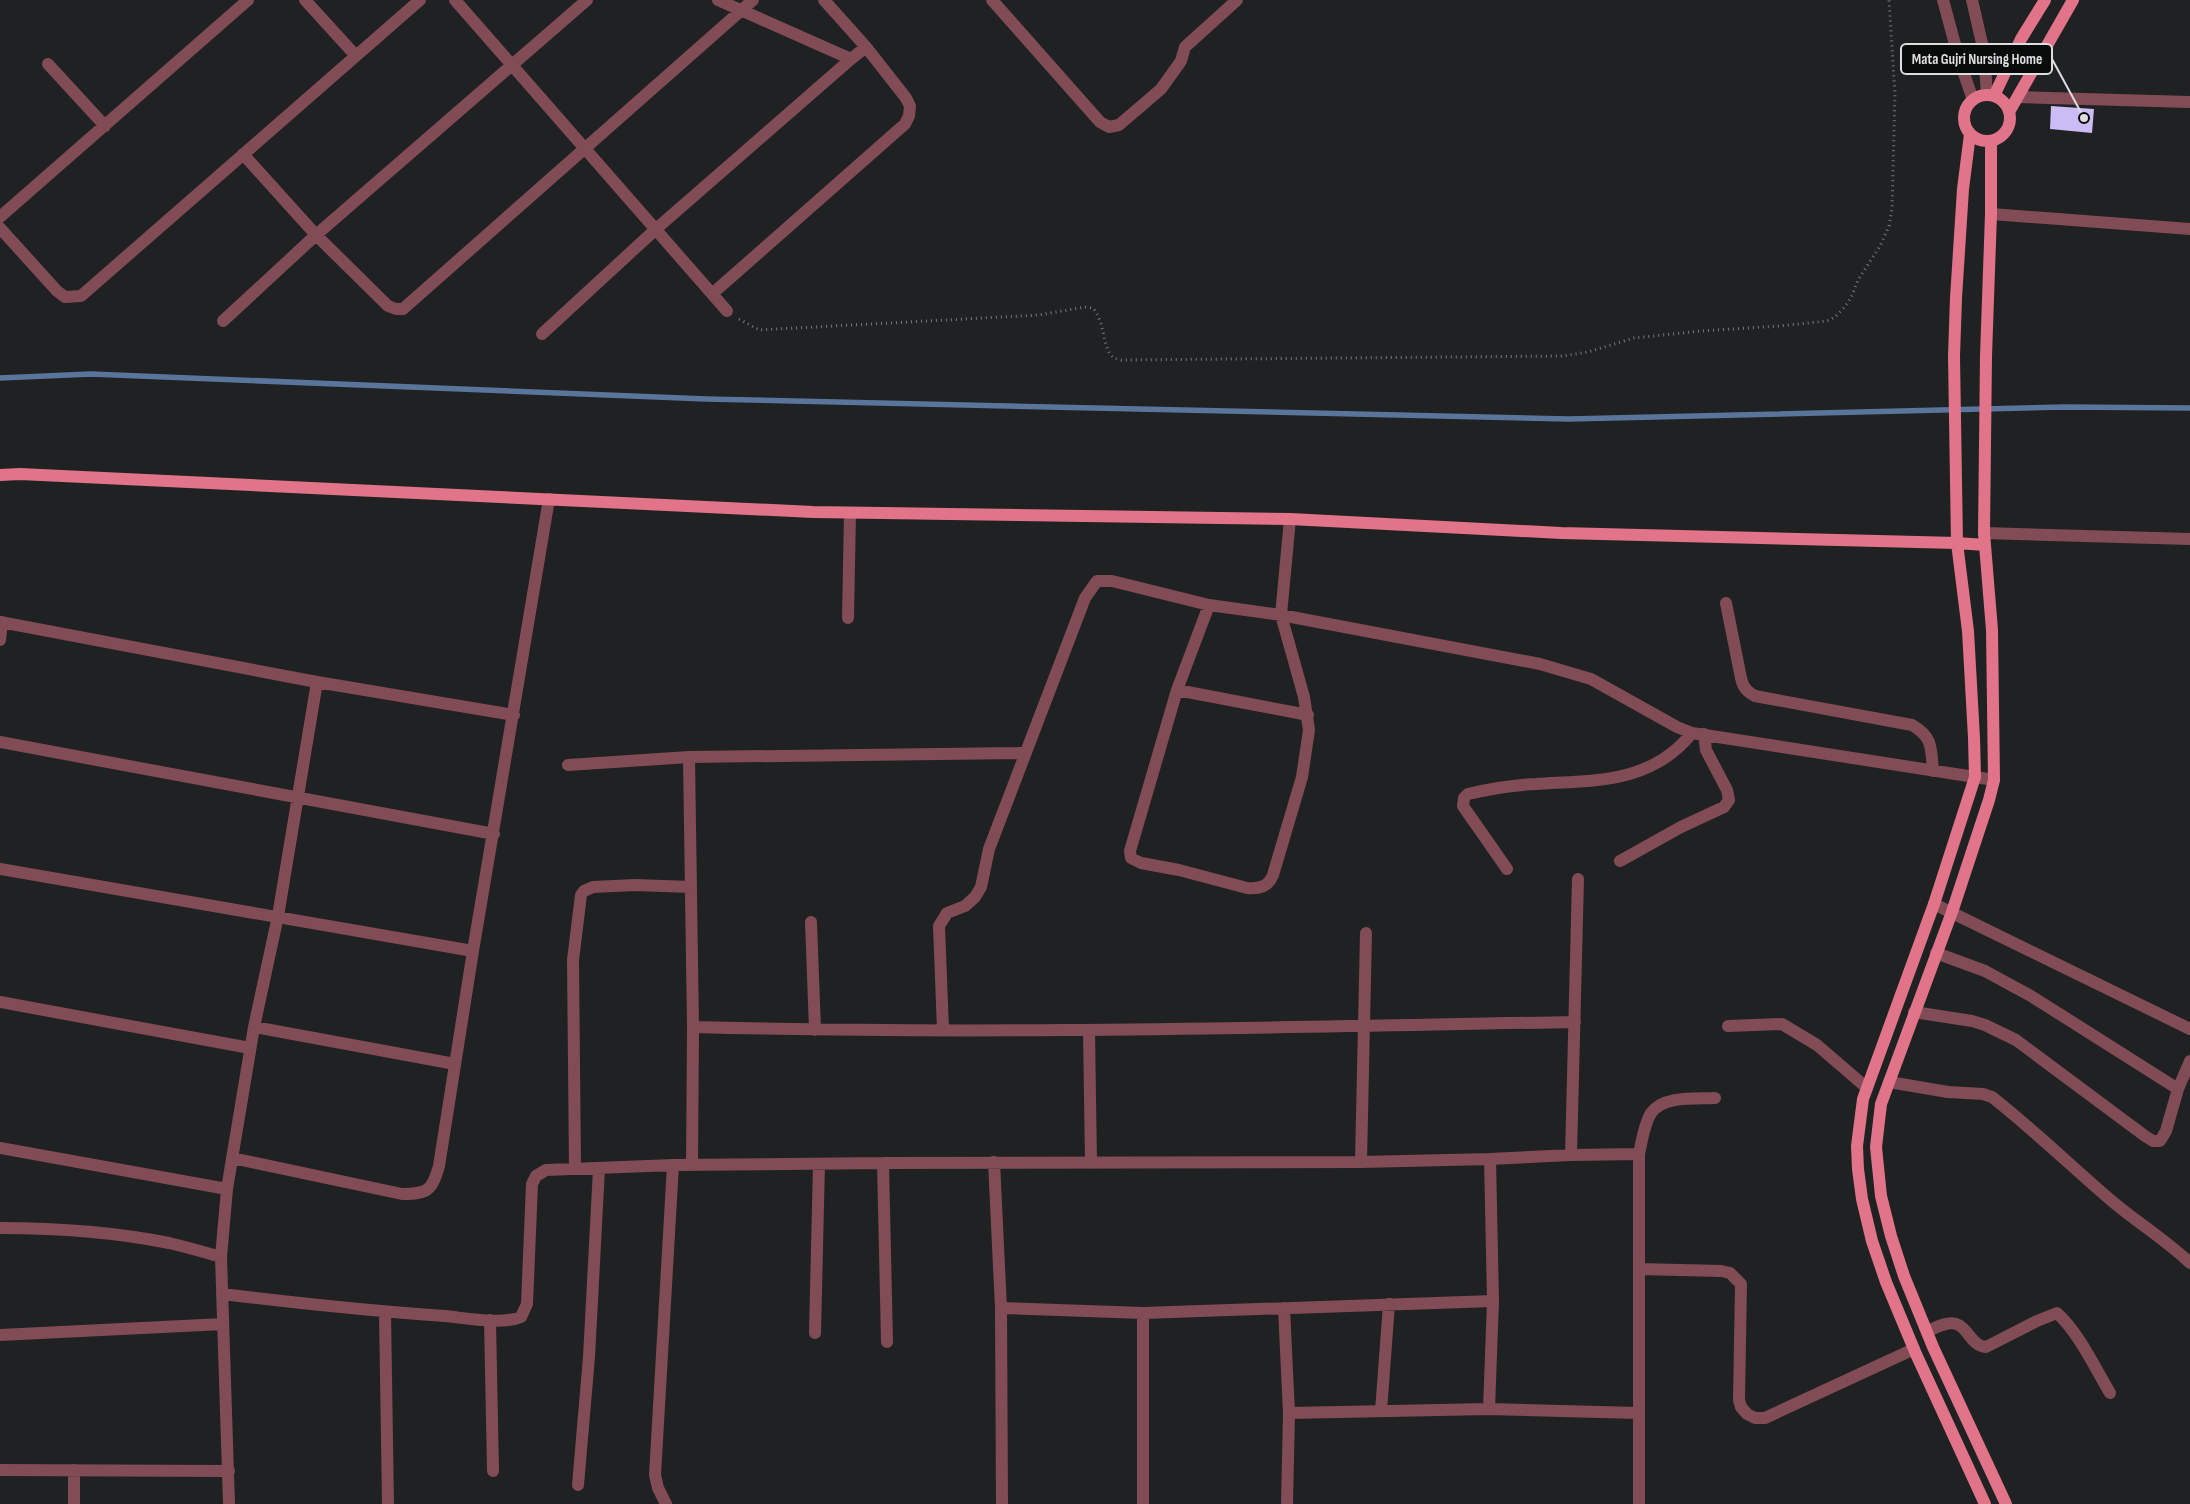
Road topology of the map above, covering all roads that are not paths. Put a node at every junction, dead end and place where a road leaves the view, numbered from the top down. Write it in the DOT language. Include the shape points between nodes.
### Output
graph roads {
  1 [pos="248,0"];
  2 [pos="305,0"];
  3 [pos="420,0"];
  4 [pos="455,0"];
  5 [pos="587,0"];
  6 [pos="718,0"];
  7 [pos="752,0"];
  8 [pos="824,0"];
  9 [pos="992,0"];
  10 [pos="1237,0"];
  11 [pos="1943,0"];
  12 [pos="1972,0"];
  13 [pos="2045,0"];
  14 [pos="2073,0"];
  15 [pos="742,10"];
  16 [pos="866,47"];
  17 [pos="356,56"];
  18 [pos="851,59"];
  19 [pos="48,64"];
  20 [pos="511,65"];
  21 [pos="1990,96"];
  22 [pos="2018,97"];
  23 [pos="1973,100"];
  24 [pos="2190,102"];
  25 [pos="2009,112"];
  26 [pos="105,126"];
  27 [pos="1970,134"];
  28 [pos="1991,141"];
  29 [pos="585,147"];
  30 [pos="243,154"];
  31 [pos="1991,214"];
  32 [pos="0,217"];
  33 [pos="0,228"];
  34 [pos="2190,229"];
  35 [pos="656,230"];
  36 [pos="316,235"];
  37 [pos="712,294"];
  38 [pos="727,311"];
  39 [pos="223,321"];
  40 [pos="542,334"];
  41 [pos="0,475"];
  42 [pos="549,499"];
  43 [pos="850,512"];
  44 [pos="1290,519"];
  45 [pos="1985,539"];
  46 [pos="2190,539"];
  47 [pos="1957,543"];
  48 [pos="1726,602"];
  49 [pos="1209,605"];
  50 [pos="1281,615"];
  51 [pos="848,618"];
  52 [pos="1,622"];
  53 [pos="0,640"];
  54 [pos="317,682"];
  55 [pos="1177,690"];
  56 [pos="514,715"];
  57 [pos="1308,715"];
  58 [pos="1698,734"];
  59 [pos="0,742"];
  60 [pos="1026,753"];
  61 [pos="689,757"];
  62 [pos="568,765"];
  63 [pos="1933,771"];
  64 [pos="1975,777"];
  65 [pos="1994,780"];
  66 [pos="298,798"];
  67 [pos="494,834"];
  68 [pos="1620,861"];
  69 [pos="0,869"];
  70 [pos="1507,869"];
  71 [pos="1578,879"];
  72 [pos="691,887"];
  73 [pos="1934,904"];
  74 [pos="1952,912"];
  75 [pos="278,916"];
  76 [pos="811,922"];
  77 [pos="1366,933"];
  78 [pos="473,951"];
  79 [pos="1936,953"];
  80 [pos="0,1002"];
  81 [pos="1914,1012"];
  82 [pos="1575,1022"];
  83 [pos="1364,1026"];
  84 [pos="1728,1026"];
  85 [pos="254,1027"];
  86 [pos="693,1027"];
  87 [pos="2190,1029"];
  88 [pos="815,1030"];
  89 [pos="942,1030"];
  90 [pos="1089,1030"];
  91 [pos="250,1048"];
  92 [pos="2190,1061"];
  93 [pos="455,1064"];
  94 [pos="1889,1082"];
  95 [pos="1867,1088"];
  96 [pos="2178,1089"];
  97 [pos="1715,1098"];
  98 [pos="0,1148"];
  99 [pos="1571,1154"];
  100 [pos="1639,1154"];
  101 [pos="232,1158"];
  102 [pos="1490,1159"];
  103 [pos="883,1162"];
  104 [pos="994,1162"];
  105 [pos="1361,1162"];
  106 [pos="1091,1163"];
  107 [pos="819,1164"];
  108 [pos="673,1165"];
  109 [pos="692,1165"];
  110 [pos="575,1168"];
  111 [pos="599,1169"];
  112 [pos="228,1190"];
  113 [pos="0,1228"];
  114 [pos="221,1257"];
  115 [pos="2190,1263"];
  116 [pos="1639,1269"];
  117 [pos="222,1294"];
  118 [pos="1493,1301"];
  119 [pos="1389,1304"];
  120 [pos="1001,1308"];
  121 [pos="1284,1308"];
  122 [pos="385,1312"];
  123 [pos="1143,1313"];
  124 [pos="490,1320"];
  125 [pos="223,1324"];
  126 [pos="1927,1331"];
  127 [pos="815,1333"];
  128 [pos="0,1335"];
  129 [pos="887,1342"];
  130 [pos="1914,1349"];
  131 [pos="2110,1393"];
  132 [pos="1489,1409"];
  133 [pos="1382,1411"];
  134 [pos="1289,1412"];
  135 [pos="1638,1413"];
  136 [pos="0,1470"];
  137 [pos="74,1470"];
  138 [pos="229,1471"];
  139 [pos="494,1471"];
  140 [pos="578,1485"];
  141 [pos="74,1504"];
  142 [pos="229,1504"];
  143 [pos="388,1504"];
  144 [pos="666,1504"];
  145 [pos="1002,1504"];
  146 [pos="1143,1504"];
  147 [pos="1286,1504"];
  148 [pos="1640,1504"];
  149 [pos="1985,1504"];
  150 [pos="2006,1504"];
  1 -- 26 [label="street"];
  2 -- 17 [label="street"];
  3 -- 17 [label="street"];
  4 -- 20 [label="street"];
  5 -- 20 [label="street"];
  6 -- 15 [label="street"];
  7 -- 15 [label="street"];
  8 -- 16 [label="street"];
  9 -- 10 [label="street" via="1100,122 1108,127 1119,124 1161,89 1181,61 1185,47"];
  11 -- 23 [label="street"];
  12 -- 21 [label="street"];
  13 -- 21 [label="main road"];
  14 -- 22 [label="main road"];
  15 -- 18 [label="street"];
  15 -- 29 [label="street"];
  16 -- 18 [label="street"];
  16 -- 37 [label="street" via="910,106 906,124"];
  17 -- 30 [label="street"];
  18 -- 35 [label="street"];
  19 -- 26 [label="street"];
  20 -- 29 [label="street"];
  20 -- 36 [label="street"];
  21 -- 23 [label="main road"];
  21 -- 25 [label="main road" via="2001,99"];
  22 -- 24 [label="street"];
  22 -- 25 [label="main road"];
  23 -- 27 [label="main road" via="1964,120"];
  25 -- 28 [label="main road" via="2009,127"];
  26 -- 32 [label="street"];
  27 -- 28 [label="main road" via="1983,141"];
  27 -- 47 [label="main road" via="1962,197 1954,356"];
  28 -- 31 [label="main road"];
  29 -- 35 [label="street"];
  29 -- 36 [label="street" via="403,309 388,306"];
  30 -- 33 [label="street" via="81,296 65,297 57,291"];
  30 -- 36 [label="street"];
  31 -- 34 [label="street"];
  31 -- 45 [label="main road"];
  35 -- 37 [label="street"];
  35 -- 40 [label="street"];
  36 -- 39 [label="street"];
  37 -- 38 [label="street"];
  41 -- 42 [label="main road"];
  42 -- 43 [label="main road"];
  42 -- 56 [label="street"];
  43 -- 44 [label="main road"];
  43 -- 51 [label="street"];
  44 -- 47 [label="main road" via="1561,533"];
  44 -- 50 [label="street"];
  45 -- 46 [label="street"];
  45 -- 47 [label="main road"];
  45 -- 65 [label="main road" via="1992,630"];
  47 -- 64 [label="main road" via="1968,631"];
  48 -- 63 [label="street" via="1743,687 1749,693 1912,725 1928,737"];
  49 -- 50 [label="street"];
  49 -- 55 [label="street"];
  49 -- 60 [label="street" via="1112,580 1098,581 1085,598"];
  50 -- 57 [label="street"];
  50 -- 58 [label="street" via="1540,664 1591,679 1677,727"];
  52 -- 53 [label="street"];
  52 -- 54 [label="street"];
  54 -- 56 [label="street"];
  54 -- 66 [label="street"];
  55 -- 57 [label="street"];
  55 -- 57 [label="street" via="1130,845 1131,858 1141,864 1179,870 1247,888 1264,886 1273,875 1302,777"];
  56 -- 67 [label="street"];
  58 -- 63 [label="street"];
  58 -- 68 [label="street" via="1729,800 1724,807"];
  58 -- 70 [label="street" via="1672,754 1630,775 1468,794 1463,806"];
  59 -- 66 [label="street"];
  60 -- 61 [label="street"];
  60 -- 89 [label="street" via="989,848 981,887 965,906 947,913 940,926"];
  61 -- 62 [label="street"];
  61 -- 72 [label="street"];
  63 -- 64 [label="street"];
  64 -- 65 [label="street"];
  64 -- 73 [label="main road"];
  65 -- 74 [label="main road"];
  66 -- 67 [label="street"];
  66 -- 75 [label="street"];
  67 -- 78 [label="street"];
  69 -- 75 [label="street"];
  71 -- 82 [label="street"];
  72 -- 86 [label="street"];
  72 -- 110 [label="street" via="593,887 581,894 574,960"];
  73 -- 74 [label="street"];
  73 -- 95 [label="main road"];
  74 -- 79 [label="main road"];
  74 -- 87 [label="street"];
  75 -- 78 [label="street"];
  75 -- 85 [label="street"];
  76 -- 88 [label="street"];
  77 -- 83 [label="street"];
  78 -- 93 [label="street"];
  79 -- 81 [label="main road"];
  79 -- 96 [label="street" via="1985,971 2031,996"];
  80 -- 91 [label="street"];
  81 -- 94 [label="main road"];
  81 -- 96 [label="street" via="1972,1021 2010,1037 2153,1141 2164,1136"];
  82 -- 83 [label="street"];
  82 -- 99 [label="street"];
  83 -- 90 [label="street"];
  83 -- 105 [label="street"];
  84 -- 95 [label="street" via="1782,1024 1817,1045"];
  85 -- 91 [label="street"];
  85 -- 93 [label="street"];
  86 -- 88 [label="street"];
  86 -- 109 [label="street"];
  88 -- 89 [label="street"];
  89 -- 90 [label="street"];
  90 -- 106 [label="street"];
  91 -- 101 [label="street"];
  92 -- 96 [label="street"];
  93 -- 101 [label="street" via="439,1166 430,1189 418,1194 402,1194"];
  94 -- 115 [label="street" via="1992,1097 2114,1203"];
  94 -- 126 [label="main road" via="1881,1104 1876,1147 1881,1196 1890,1236"];
  95 -- 130 [label="main road" via="1857,1146 1862,1199 1875,1250"];
  97 -- 100 [label="street" via="1666,1102 1657,1108 1647,1124"];
  98 -- 112 [label="street"];
  99 -- 100 [label="street"];
  99 -- 102 [label="street"];
  100 -- 116 [label="street"];
  101 -- 112 [label="street"];
  102 -- 105 [label="street"];
  102 -- 118 [label="street"];
  103 -- 104 [label="street"];
  103 -- 107 [label="street"];
  103 -- 129 [label="street"];
  104 -- 106 [label="street"];
  104 -- 120 [label="street"];
  105 -- 106 [label="street"];
  107 -- 109 [label="street"];
  107 -- 127 [label="street"];
  108 -- 109 [label="street"];
  108 -- 111 [label="street"];
  108 -- 144 [label="street" via="655,1475"];
  110 -- 111 [label="street"];
  110 -- 124 [label="street" via="546,1170 536,1176 532,1184 525,1312 515,1319"];
  111 -- 140 [label="street" via="590,1357"];
  112 -- 114 [label="street"];
  113 -- 114 [label="street" via="99,1233 169,1243"];
  114 -- 117 [label="street"];
  116 -- 130 [label="street" via="1721,1271 1730,1273 1741,1284 1739,1400 1741,1407 1755,1418 1765,1418 1790,1408"];
  116 -- 135 [label="street"];
  117 -- 122 [label="street"];
  117 -- 125 [label="street"];
  118 -- 119 [label="street"];
  118 -- 132 [label="street"];
  119 -- 121 [label="street"];
  119 -- 133 [label="street"];
  120 -- 123 [label="street"];
  120 -- 145 [label="street"];
  121 -- 123 [label="street"];
  121 -- 134 [label="street"];
  122 -- 124 [label="street"];
  122 -- 143 [label="street"];
  123 -- 146 [label="street"];
  124 -- 139 [label="street"];
  125 -- 128 [label="street"];
  125 -- 138 [label="street"];
  126 -- 131 [label="street" via="1948,1323 1961,1325 1973,1341 1980,1347 1986,1347 2057,1314 2069,1327"];
  126 -- 150 [label="main road"];
  130 -- 149 [label="main road"];
  132 -- 133 [label="street"];
  132 -- 135 [label="street"];
  133 -- 134 [label="street"];
  134 -- 147 [label="street"];
  135 -- 148 [label="street"];
  136 -- 137 [label="street"];
  137 -- 138 [label="street"];
  137 -- 141 [label="street"];
  138 -- 142 [label="street"];
}
